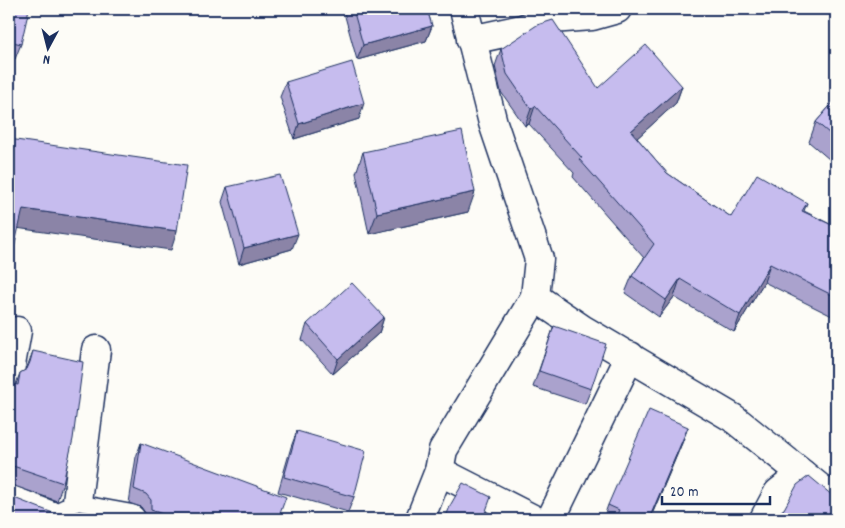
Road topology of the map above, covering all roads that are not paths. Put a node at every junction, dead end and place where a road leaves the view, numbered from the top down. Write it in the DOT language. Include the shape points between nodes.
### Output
graph roads {
  1 [pos="464,9"];
  2 [pos="617,9"];
  3 [pos="471,40"];
  4 [pos="535,297"];
  5 [pos="17,331"];
  6 [pos="96,350"];
  7 [pos="630,356"];
  8 [pos="9,376"];
  9 [pos="439,471"];
  10 [pos="802,474"];
  11 [pos="9,499"];
  12 [pos="836,501"];
  13 [pos="63,515"];
  14 [pos="131,519"];
  15 [pos="420,519"];
  16 [pos="533,519"];
  17 [pos="551,519"];
  18 [pos="764,519"];
  1 -- 3 [label="street"];
  2 -- 3 [label="street" via="592,16 551,19"];
  3 -- 4 [label="street" via="493,123 539,259"];
  4 -- 7 [label="street"];
  4 -- 9 [label="street" via="443,450"];
  5 -- 8 [label="street"];
  6 -- 13 [label="street"];
  7 -- 10 [label="street" via="733,418"];
  7 -- 17 [label="street"];
  9 -- 15 [label="street"];
  9 -- 16 [label="street"];
  10 -- 12 [label="street"];
  10 -- 18 [label="street" via="778,493"];
  11 -- 13 [label="street"];
  13 -- 14 [label="street"];
}
